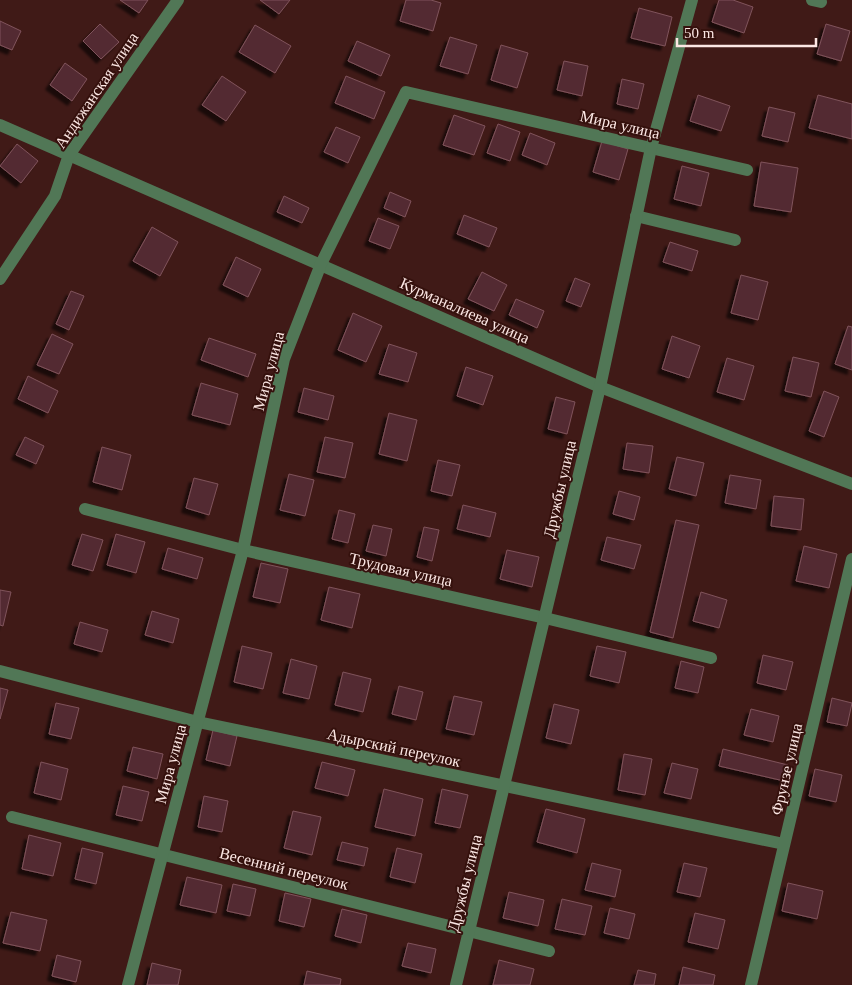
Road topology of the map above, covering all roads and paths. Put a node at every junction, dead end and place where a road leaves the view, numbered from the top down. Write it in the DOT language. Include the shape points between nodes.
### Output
graph roads {
  1 [pos="178,0"];
  2 [pos="692,0"];
  3 [pos="0,125"];
  4 [pos="651,148"];
  5 [pos="69,155"];
  6 [pos="747,170"];
  7 [pos="636,216"];
  8 [pos="735,240"];
  9 [pos="321,264"];
  10 [pos="0,279"];
  11 [pos="600,387"];
  12 [pos="852,484"];
  13 [pos="85,509"];
  14 [pos="243,550"];
  15 [pos="852,560"];
  16 [pos="545,618"];
  17 [pos="711,658"];
  18 [pos="0,671"];
  19 [pos="198,722"];
  20 [pos="504,787"];
  21 [pos="12,817"];
  22 [pos="784,844"];
  23 [pos="163,855"];
  24 [pos="469,931"];
  25 [pos="549,951"];
  26 [pos="128,985"];
  27 [pos="456,985"];
  28 [pos="751,985"];
  1 -- 5 [label="street, Андижанская улица"];
  2 -- 4 [label="street, Дружбы улица"];
  3 -- 5 [label="street, Курманалиева улица"];
  4 -- 6 [label="street, Мира улица"];
  4 -- 7 [label="street, Дружбы улица"];
  4 -- 9 [label="street, Мира улица" via="406,92"];
  5 -- 9 [label="street, Курманалиева улица"];
  5 -- 10 [label="street, Андижанская улица" via="55,196"];
  7 -- 8 [label="street"];
  7 -- 11 [label="street, Дружбы улица"];
  9 -- 11 [label="street, Курманалиева улица"];
  9 -- 14 [label="street, Мира улица" via="284,360"];
  11 -- 12 [label="street, Курманалиева улица"];
  11 -- 16 [label="street, Дружбы улица"];
  13 -- 14 [label="street, Трудовая улица"];
  14 -- 16 [label="street, Трудовая улица"];
  14 -- 19 [label="street, Мира улица"];
  15 -- 22 [label="street, Фрунзе улица"];
  16 -- 17 [label="street, Трудовая улица"];
  16 -- 20 [label="street, Дружбы улица"];
  18 -- 19 [label="street, Адырский переулок"];
  19 -- 20 [label="street, Адырский переулок"];
  19 -- 23 [label="street, Мира улица"];
  20 -- 22 [label="street, Адырский переулок"];
  20 -- 24 [label="street, Дружбы улица"];
  21 -- 23 [label="street, Весенний переулок"];
  22 -- 28 [label="street, Фрунзе улица"];
  23 -- 24 [label="street, Весенний переулок"];
  23 -- 26 [label="street, Мира улица"];
  24 -- 25 [label="street, Весенний переулок"];
  24 -- 27 [label="street, Дружбы улица"];
}
